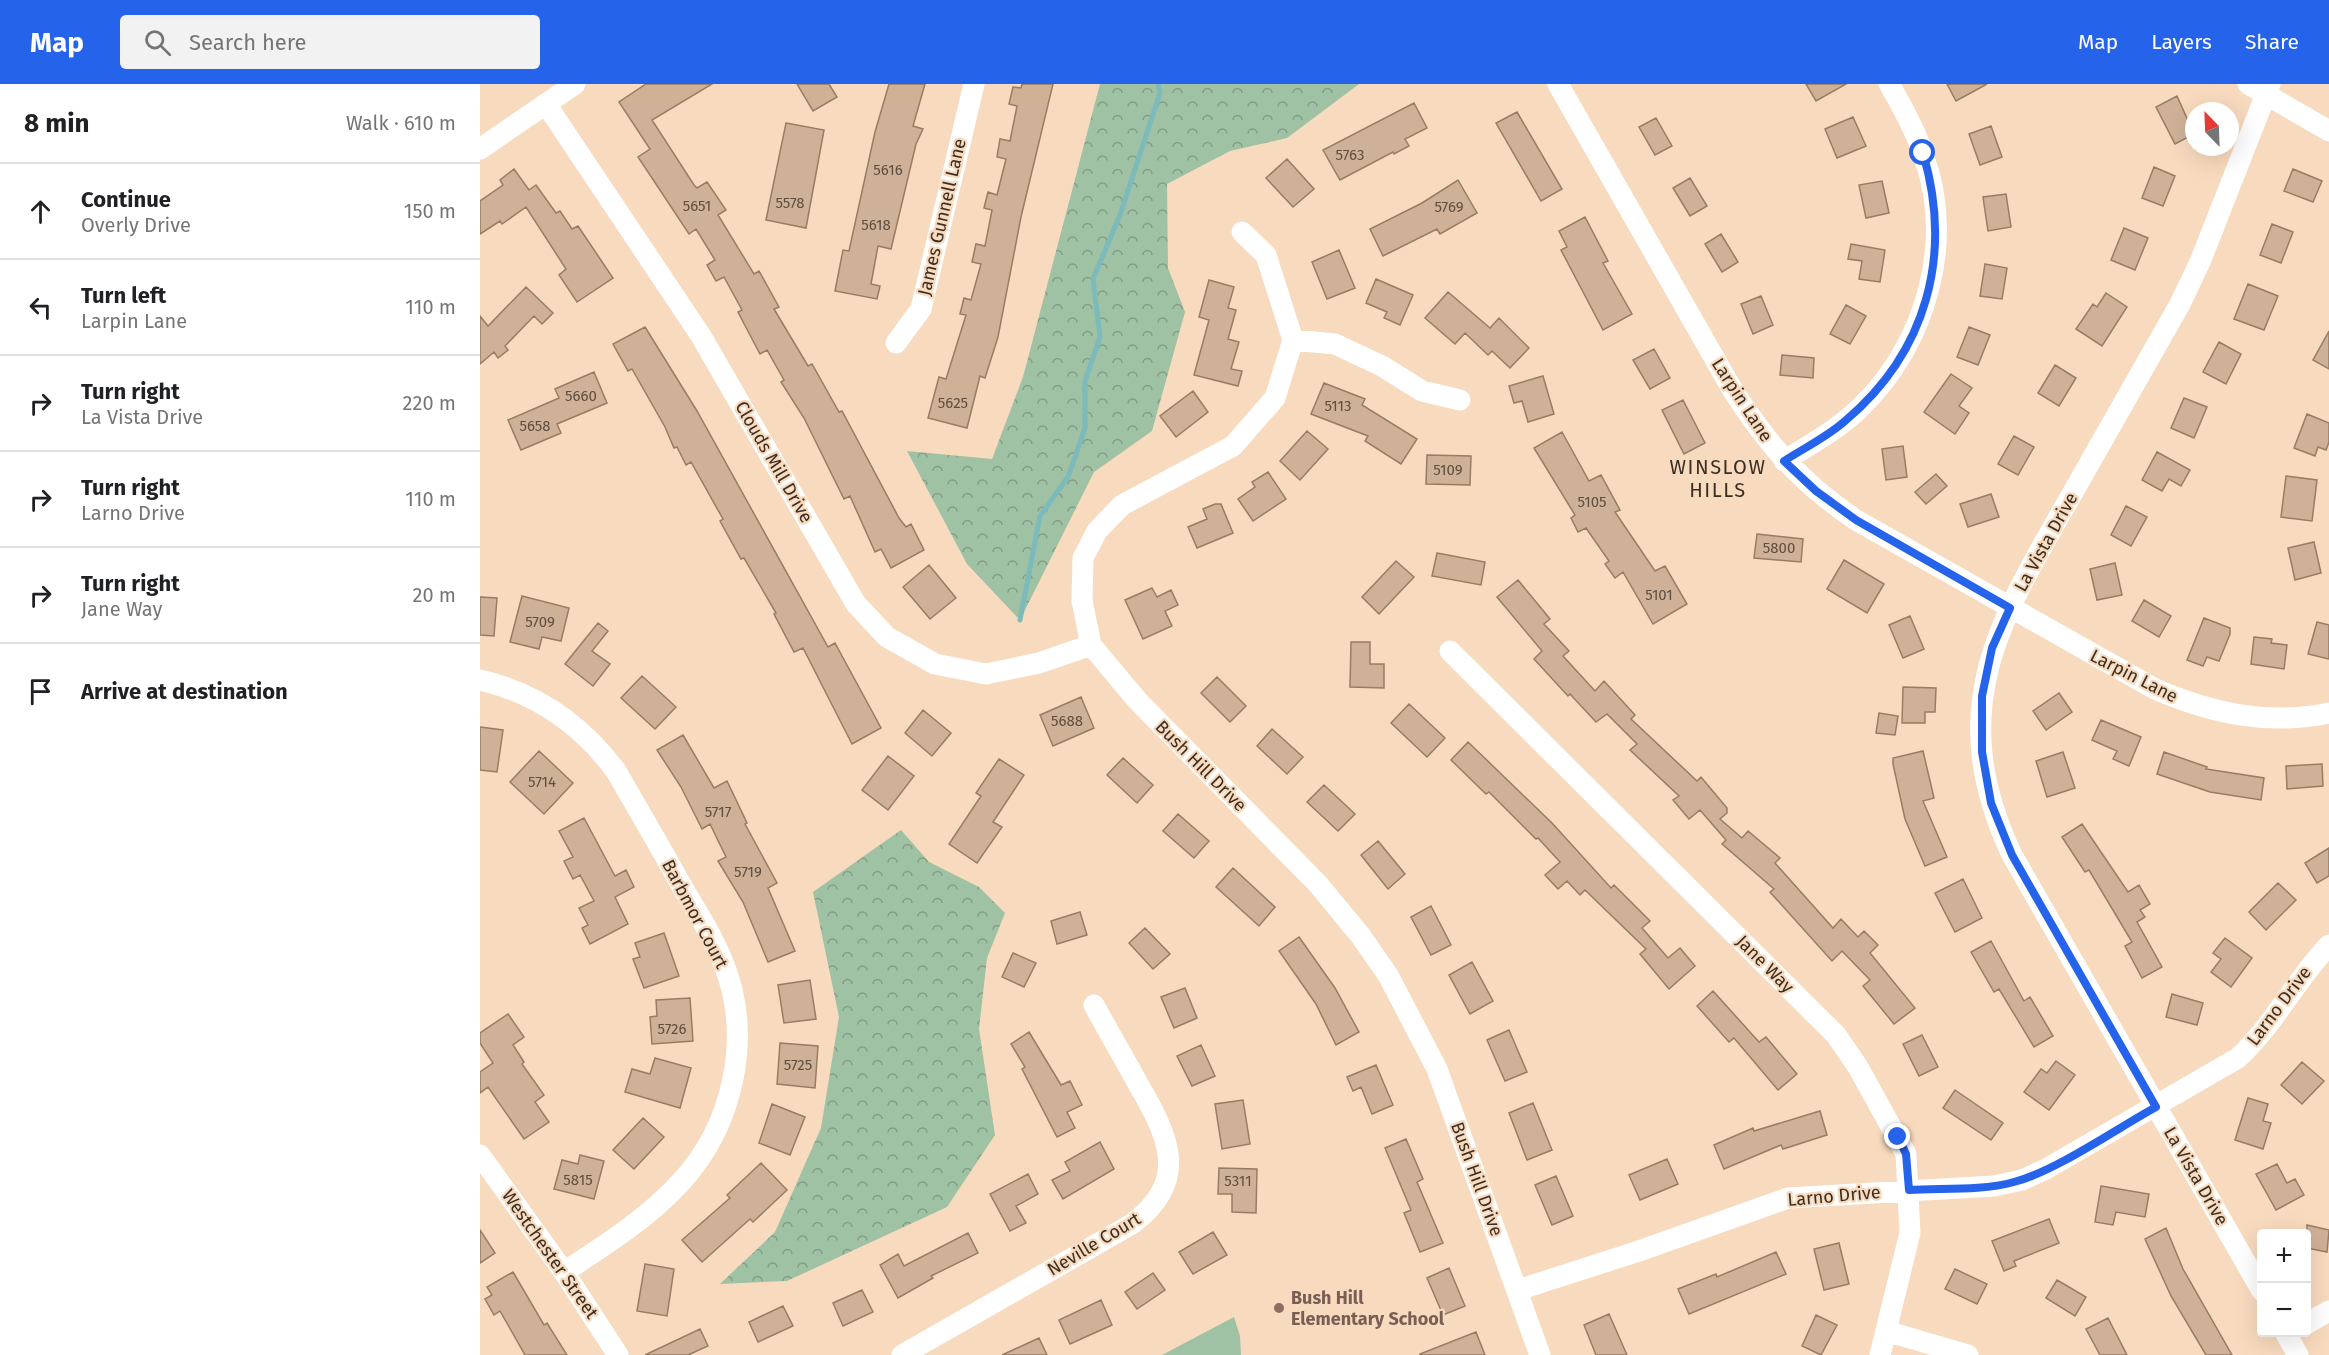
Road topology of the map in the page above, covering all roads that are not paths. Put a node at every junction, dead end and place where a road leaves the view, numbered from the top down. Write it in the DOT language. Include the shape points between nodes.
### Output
graph roads {
  1 [pos="575,84"];
  2 [pos="974,84"];
  3 [pos="1558,84"];
  4 [pos="1889,84"];
  5 [pos="2261,88"];
  6 [pos="546,104"];
  7 [pos="2329,131"];
  8 [pos="480,148"];
  9 [pos="1242,232"];
  10 [pos="1293,340"];
  11 [pos="896,343"];
  12 [pos="1460,400"];
  13 [pos="1784,461"];
  14 [pos="2010,608"];
  15 [pos="1091,645"];
  16 [pos="1450,651"];
  17 [pos="480,680"];
  18 [pos="2329,713"];
  19 [pos="2329,945"];
  20 [pos="1094,1005"];
  21 [pos="2156,1107"];
  22 [pos="480,1155"];
  23 [pos="1909,1190"];
  24 [pos="564,1272"];
  25 [pos="2257,1283"];
  26 [pos="1518,1290"];
  27 [pos="2329,1311"];
  28 [pos="2311,1322"];
  29 [pos="1886,1331"];
  30 [pos="2290,1337"];
  31 [pos="618,1355"];
  32 [pos="902,1355"];
  33 [pos="1540,1355"];
  34 [pos="1880,1355"];
  35 [pos="1968,1355"];
  36 [pos="2298,1355"];
  1 -- 6 [label="street"];
  2 -- 11 [label="street, James Gunnell Lane" via="921,309"];
  3 -- 13 [label="street, Larpin Lane" via="1732,389"];
  4 -- 13 [label="street" via="1905,112 1930,175 1936,221 1929,289 1914,334 1879,388 1843,423"];
  5 -- 7 [label="street"];
  5 -- 14 [label="street, La Vista Drive" via="2200,262 2180,304"];
  6 -- 8 [label="street"];
  6 -- 15 [label="street, Clouds Mill Drive" via="701,336 856,604 887,637 935,664 986,674 1039,663"];
  9 -- 10 [label="street" via="1266,255"];
  10 -- 12 [label="street" via="1335,344 1422,391"];
  10 -- 15 [label="street, Bush Hill Drive" via="1275,398 1233,446 1122,505 1097,531 1083,558 1082,602"];
  13 -- 14 [label="street, Larpin Lane" via="1856,520"];
  14 -- 18 [label="street, Larpin Lane" via="2155,689 2192,705 2226,714 2270,718"];
  14 -- 21 [label="street, La Vista Drive" via="1992,648 1982,696 1982,752 1991,803 2012,855"];
  15 -- 26 [label="street, Bush Hill Drive" via="1137,700 1318,884 1388,975 1437,1069"];
  16 -- 23 [label="street, Jane Way" via="1836,1035 1906,1154"];
  17 -- 24 [label="street, Barbmor Court" via="538,701 575,726 604,755 713,940 729,978 735,1010 732,1082 706,1148 668,1195"];
  19 -- 21 [label="street, Larno Drive" via="2262,1035 2238,1058"];
  20 -- 32 [label="street, Neville Court" via="1165,1135 1168,1170 1160,1194 1132,1224"];
  21 -- 23 [label="street, Larno Drive" via="2022,1180 1994,1186"];
  21 -- 25 [label="street, La Vista Drive"];
  22 -- 24 [label="street, Westchester Street"];
  23 -- 26 [label="street, Larno Drive" via="1788,1198"];
  23 -- 29 [label="street, Jane Way" via="1910,1233"];
  24 -- 31 [label="street, Westchester Street"];
  26 -- 33 [label="street, Bush Hill Drive"];
  27 -- 28 [label="street"];
  29 -- 34 [label="street, Jane Way"];
  29 -- 35 [label="street"];
  30 -- 36 [label="street"];
}
